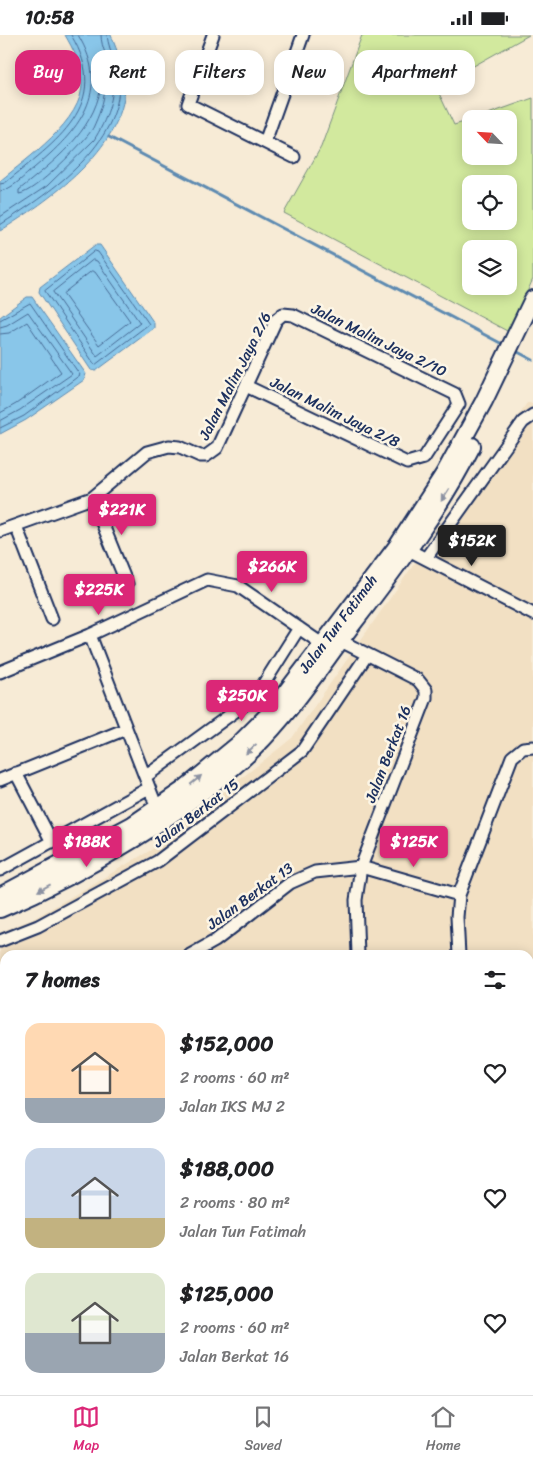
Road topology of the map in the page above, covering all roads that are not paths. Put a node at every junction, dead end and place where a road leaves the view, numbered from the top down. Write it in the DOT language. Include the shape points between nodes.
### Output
graph roads {
  1 [pos="213,35"];
  2 [pos="303,35"];
  3 [pos="265,142"];
  4 [pos="294,157"];
  5 [pos="533,299"];
  6 [pos="283,314"];
  7 [pos="533,321"];
  8 [pos="521,337"];
  9 [pos="246,386"];
  10 [pos="533,415"];
  11 [pos="412,463"];
  12 [pos="92,498"];
  13 [pos="16,525"];
  14 [pos="0,531"];
  15 [pos="404,547"];
  16 [pos="426,558"];
  17 [pos="128,584"];
  18 [pos="533,614"];
  19 [pos="52,619"];
  20 [pos="299,628"];
  21 [pos="90,635"];
  22 [pos="330,640"];
  23 [pos="367,655"];
  24 [pos="0,672"];
  25 [pos="126,729"];
  26 [pos="533,747"];
  27 [pos="16,773"];
  28 [pos="0,780"];
  29 [pos="147,783"];
  30 [pos="159,814"];
  31 [pos="69,832"];
  32 [pos="52,842"];
  33 [pos="81,853"];
  34 [pos="361,867"];
  35 [pos="0,870"];
  36 [pos="459,895"];
  37 [pos="0,896"];
  38 [pos="0,909"];
  39 [pos="0,941"];
  40 [pos="199,950"];
  41 [pos="358,950"];
  42 [pos="460,950"];
  1 -- 3 [label="street" via="188,104"];
  2 -- 3 [label="street"];
  3 -- 4 [label="street"];
  5 -- 8 [label="main road, Jalan Tun Fatimah"];
  6 -- 9 [label="street, Jalan Malim Jaya 2/6" via="276,320"];
  6 -- 11 [label="street, Jalan Malim Jaya 2/10" via="293,315 455,394 459,399 458,409 424,459"];
  7 -- 8 [label="main road, Jalan Tun Fatimah"];
  8 -- 15 [label="main road, Jalan Tun Fatimah" via="462,465"];
  9 -- 11 [label="street, Jalan Malim Jaya 2/8" via="401,461"];
  9 -- 12 [label="street, Jalan Malim Jaya 2/6" via="217,449 200,456 169,446 147,452"];
  10 -- 16 [label="street" via="523,422"];
  12 -- 13 [label="street, Jalan Malim Jaya 2/6"];
  12 -- 17 [label="street"];
  13 -- 14 [label="street, Jalan Malim Jaya 2/6"];
  13 -- 19 [label="street"];
  15 -- 16 [label="street"];
  15 -- 22 [label="main road, Jalan Tun Fatimah"];
  16 -- 18 [label="street"];
  20 -- 21 [label="street, Jalan Berkat 16" via="238,586 206,580"];
  20 -- 22 [label="street, Jalan Berkat 16"];
  20 -- 29 [label="street" via="256,696"];
  21 -- 24 [label="street"];
  21 -- 25 [label="street"];
  22 -- 23 [label="street, Jalan Berkat 16"];
  22 -- 30 [label="main road, Jalan Tun Fatimah" via="245,739"];
  23 -- 34 [label="street, Jalan Berkat 16" via="418,679 426,691 426,698"];
  23 -- 39 [label="street, Jalan Berkat 15" via="302,751 158,861 38,926"];
  25 -- 27 [label="street"];
  25 -- 29 [label="street"];
  26 -- 36 [label="street" via="523,748 512,757"];
  27 -- 28 [label="street"];
  27 -- 32 [label="street"];
  29 -- 30 [label="street"];
  29 -- 31 [label="street"];
  30 -- 33 [label="main road, Jalan Tun Fatimah"];
  30 -- 38 [label="main road, Jalan Tun Fatimah, one-way" via="95,861"];
  31 -- 32 [label="street"];
  31 -- 33 [label="street"];
  32 -- 35 [label="street"];
  33 -- 37 [label="main road, Jalan Tun Fatimah"];
  34 -- 36 [label="street"];
  34 -- 40 [label="street, Jalan Berkat 13" via="314,872 298,878"];
  34 -- 41 [label="street, Jalan Berkat 16" via="356,900"];
  36 -- 42 [label="street"];
}
